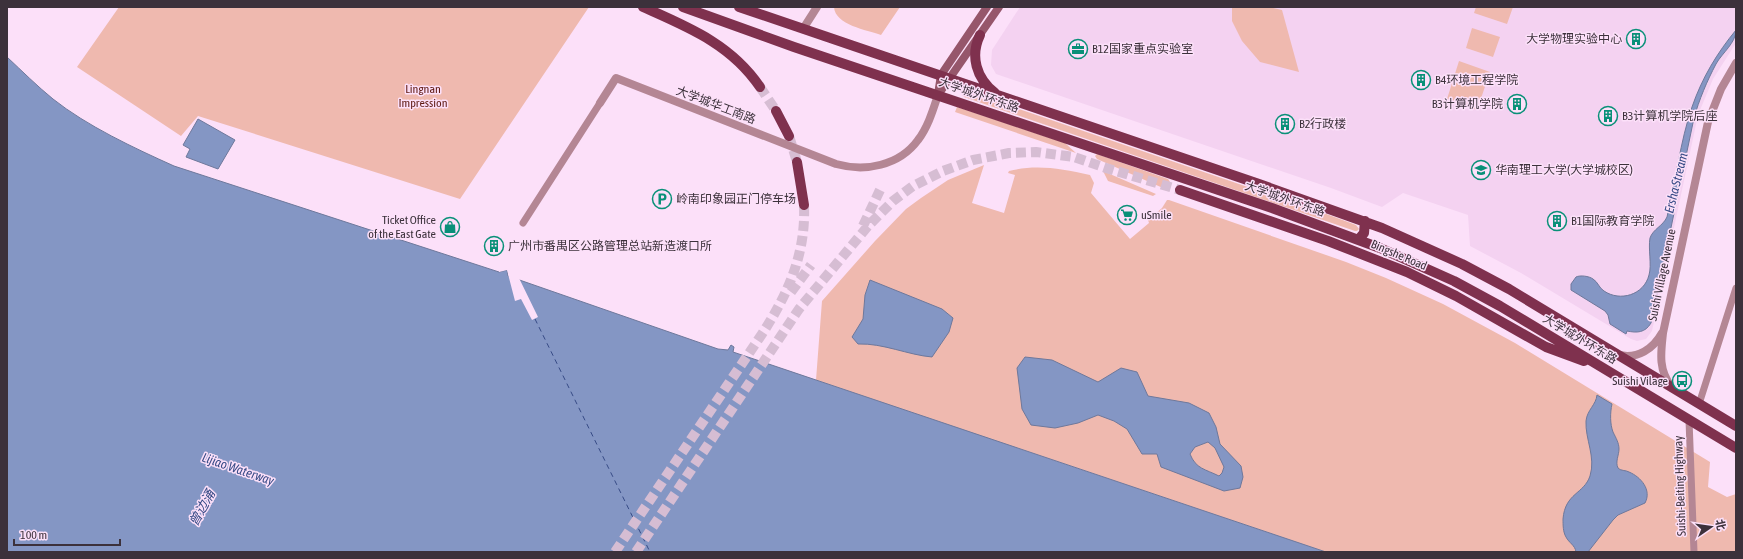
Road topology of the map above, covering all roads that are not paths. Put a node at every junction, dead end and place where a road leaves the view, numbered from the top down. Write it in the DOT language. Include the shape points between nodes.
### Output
graph roads {
  1 [pos="643,7"];
  2 [pos="683,7"];
  3 [pos="739,7"];
  4 [pos="817,7"];
  5 [pos="987,7"];
  6 [pos="999,7"];
  7 [pos="803,29"];
  8 [pos="980,35"];
  9 [pos="1736,62"];
  10 [pos="945,77"];
  11 [pos="760,87"];
  12 [pos="938,95"];
  13 [pos="1000,96"];
  14 [pos="600,103"];
  15 [pos="776,111"];
  16 [pos="789,136"];
  17 [pos="797,162"];
  18 [pos="1180,190"];
  19 [pos="804,205"];
  20 [pos="1365,221"];
  21 [pos="523,223"];
  22 [pos="1359,239"];
  23 [pos="1494,281"];
  24 [pos="1736,288"];
  25 [pos="1485,298"];
  26 [pos="1663,333"];
  27 [pos="1618,355"];
  28 [pos="1598,364"];
  29 [pos="1674,389"];
  30 [pos="1699,404"];
  31 [pos="1689,420"];
  32 [pos="1736,426"];
  33 [pos="1736,448"];
  34 [pos="1694,552"];
  1 -- 11 [label="main road" via="708,38 731,55"];
  2 -- 12 [label="main road, 大学城外环东路"];
  3 -- 7 [label="main road, 大学城外环东路"];
  4 -- 7 [label="street"];
  5 -- 10 [label="main road, 大学城华工南路"];
  6 -- 8 [label="main road, 大学城华工南路"];
  7 -- 10 [label="main road, 大学城外环东路"];
  8 -- 10 [label="main road, 大学城华工南路"];
  8 -- 13 [label="main road" via="974,56 977,68 988,87"];
  9 -- 26 [label="street, Suishi Village Avenue" via="1718,94 1706,128"];
  10 -- 12 [label="main road, 大学城华工南路"];
  10 -- 13 [label="main road, 大学城外环东路"];
  12 -- 14 [label="street, 大学城华工南路" via="928,123 910,149 888,162 861,168 836,164 616,78"];
  12 -- 22 [label="main road, 大学城外环东路"];
  13 -- 20 [label="main road, 大学城外环东路"];
  14 -- 21 [label="street, 大学城华工南路"];
  15 -- 16 [label="main road"];
  17 -- 19 [label="main road"];
  18 -- 28 [label="main road, Bingshe Road" via="1322,239 1407,272 1550,348"];
  20 -- 22 [label="main road" via="1364,233"];
  20 -- 23 [label="main road, 大学城外环东路" via="1437,252"];
  22 -- 25 [label="main road, 大学城外环东路"];
  23 -- 25 [label="main road" via="1488,280 1481,285 1481,294"];
  23 -- 27 [label="main road, 大学城外环东路"];
  24 -- 30 [label="street"];
  25 -- 28 [label="main road, 大学城外环东路"];
  26 -- 27 [label="street, Suishi Village Avenue" via="1653,346 1644,352 1628,356"];
  26 -- 29 [label="street, Suishi Village Avenue" via="1661,365"];
  27 -- 29 [label="main road, 大学城外环东路"];
  28 -- 31 [label="main road, 大学城外环东路"];
  29 -- 30 [label="main road, 大学城外环东路"];
  30 -- 32 [label="main road, 大学城外环东路"];
  31 -- 33 [label="main road, 大学城外环东路"];
  31 -- 34 [label="street, Suishi-Beiting Highway"];
}
